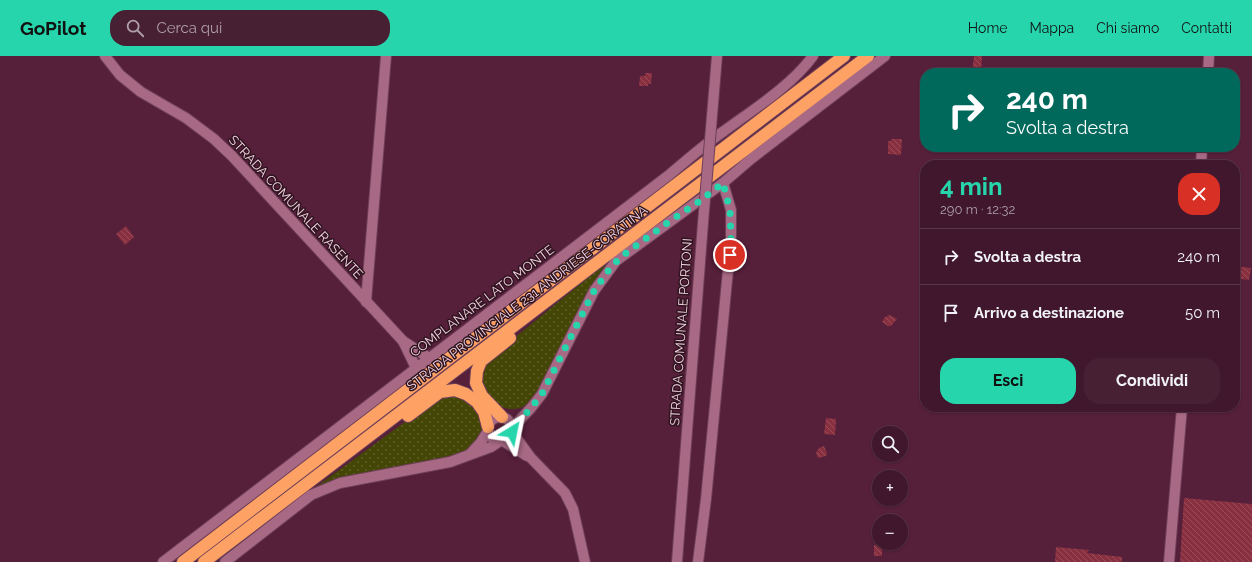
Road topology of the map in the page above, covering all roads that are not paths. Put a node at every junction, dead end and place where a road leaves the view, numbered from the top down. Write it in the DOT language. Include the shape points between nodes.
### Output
graph roads {
  1 [pos="105,56"];
  2 [pos="386,56"];
  3 [pos="717,56"];
  4 [pos="813,56"];
  5 [pos="868,56"];
  6 [pos="885,56"];
  7 [pos="1209,56"];
  8 [pos="840,58"];
  9 [pos="1208,68"];
  10 [pos="723,183"];
  11 [pos="549,298"];
  12 [pos="366,302"];
  13 [pos="403,342"];
  14 [pos="429,358"];
  15 [pos="416,368"];
  16 [pos="531,408"];
  17 [pos="1182,412"];
  18 [pos="504,417"];
  19 [pos="488,429"];
  20 [pos="512,429"];
  21 [pos="367,438"];
  22 [pos="502,441"];
  23 [pos="469,455"];
  24 [pos="531,458"];
  25 [pos="163,562"];
  26 [pos="183,562"];
  27 [pos="204,562"];
  28 [pos="225,562"];
  29 [pos="586,562"];
  30 [pos="677,562"];
  31 [pos="698,562"];
  32 [pos="1169,562"];
  1 -- 12 [label="street, STRADA COMUNALE RASENTE" via="120,75 142,92 186,118 214,139"];
  2 -- 12 [label="street"];
  3 -- 30 [label="street, STRADA COMUNALE PORTONI, bridge"];
  4 -- 14 [label="street, COMPLANARE LATO MONTE" via="797,74 758,107 723,131"];
  5 -- 11 [label="highway, STRADA PROVINCIALE 231 ANDRIESE-CORATINA"];
  6 -- 10 [label="street"];
  7 -- 9 [label="street"];
  8 -- 26 [label="highway, STRADA PROVINCIALE 231 ANDRIESE-CORATINA"];
  10 -- 16 [label="street" via="622,256 611,267 594,291 542,394"];
  10 -- 31 [label="street" via="730,210 731,239"];
  11 -- 18 [label="highway" via="534,318 481,361 477,371 476,383 482,396"];
  11 -- 21 [label="highway, STRADA PROVINCIALE 231 ANDRIESE-CORATINA"];
  12 -- 13 [label="street, STRADA COMUNALE RASENTE"];
  13 -- 14 [label="street"];
  13 -- 15 [label="street"];
  14 -- 15 [label="street, COMPLANARE LATO MONTE"];
  15 -- 25 [label="street, COMPLANARE LATO MONTE"];
  16 -- 18 [label="street"];
  16 -- 20 [label="street"];
  17 -- 32 [label="street"];
  18 -- 19 [label="street" via="494,418"];
  18 -- 20 [label="street" via="511,423"];
  19 -- 21 [label="highway" via="484,412 477,402 455,390 440,392 388,431"];
  19 -- 22 [label="street" via="494,440"];
  19 -- 23 [label="street" via="481,442"];
  20 -- 22 [label="street" via="509,438"];
  20 -- 24 [label="street"];
  21 -- 27 [label="highway, STRADA PROVINCIALE 231 ANDRIESE-CORATINA"];
  22 -- 23 [label="street"];
  22 -- 24 [label="street"];
  23 -- 28 [label="street" via="450,462 340,483 312,495"];
  24 -- 29 [label="street" via="564,493 573,509"];
}
